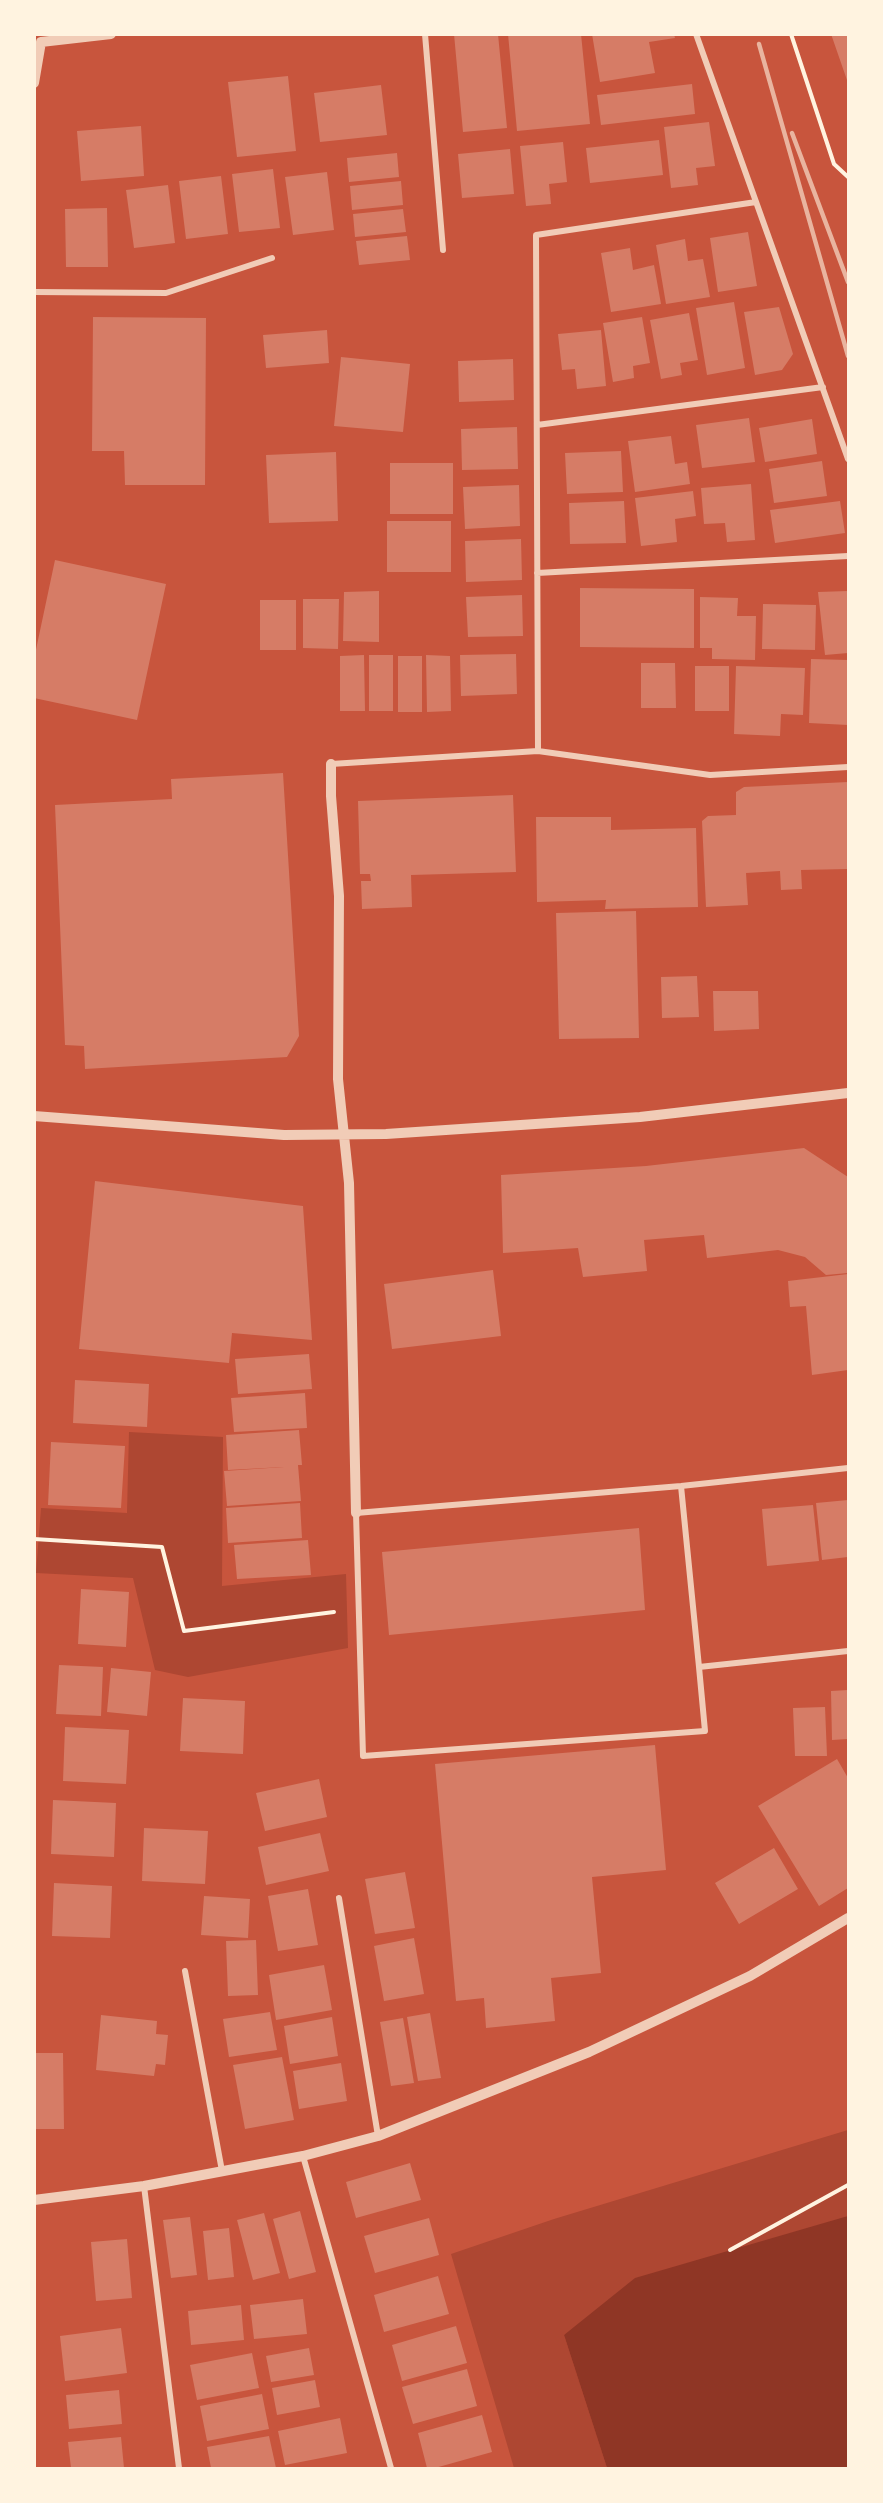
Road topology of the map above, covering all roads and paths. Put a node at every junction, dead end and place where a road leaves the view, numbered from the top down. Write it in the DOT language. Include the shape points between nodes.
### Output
graph roads {
  1 [pos="111,34"];
  2 [pos="424,34"];
  3 [pos="696,34"];
  4 [pos="791,34"];
  5 [pos="38,43"];
  6 [pos="34,82"];
  7 [pos="849,177"];
  8 [pos="756,202"];
  9 [pos="442,250"];
  10 [pos="272,258"];
  11 [pos="34,292"];
  12 [pos="823,387"];
  13 [pos="537,425"];
  14 [pos="849,459"];
  15 [pos="849,556"];
  16 [pos="537,573"];
  17 [pos="538,751"];
  18 [pos="331,764"];
  19 [pos="849,767"];
  20 [pos="849,1093"];
  21 [pos="34,1116"];
  22 [pos="342,1133"];
  23 [pos="849,1468"];
  24 [pos="681,1486"];
  25 [pos="356,1513"];
  26 [pos="34,1539"];
  27 [pos="358,1609"];
  28 [pos="849,1651"];
  29 [pos="699,1667"];
  30 [pos="339,1898"];
  31 [pos="849,1918"];
  32 [pos="186,1971"];
  33 [pos="378,2136"];
  34 [pos="303,2156"];
  35 [pos="222,2171"];
  36 [pos="849,2185"];
  37 [pos="144,2186"];
  38 [pos="34,2200"];
  39 [pos="729,2250"];
  40 [pos="179,2469"];
  41 [pos="391,2469"];
  1 -- 5 [label="street"];
  2 -- 9 [label="street"];
  3 -- 8 [label="street"];
  4 -- 7 [label="path" via="834,164"];
  5 -- 6 [label="street"];
  8 -- 12 [label="street"];
  8 -- 13 [label="street" via="536,235"];
  10 -- 11 [label="street" via="165,293"];
  12 -- 13 [label="street"];
  12 -- 14 [label="street"];
  13 -- 16 [label="street"];
  15 -- 16 [label="street"];
  16 -- 17 [label="street"];
  17 -- 18 [label="street"];
  17 -- 19 [label="street" via="710,775"];
  18 -- 22 [label="street" via="339,896 338,1079"];
  20 -- 22 [label="street" via="640,1117 386,1134"];
  21 -- 22 [label="street" via="284,1135"];
  22 -- 25 [label="street" via="349,1183"];
  23 -- 24 [label="street"];
  24 -- 25 [label="street"];
  24 -- 29 [label="street"];
  25 -- 27 [label="street"];
  26 -- 27 [label="path" via="162,1547 184,1631"];
  27 -- 29 [label="street" via="363,1756 705,1731"];
  28 -- 29 [label="street"];
  30 -- 33 [label="street"];
  31 -- 33 [label="street" via="750,1976 589,2052"];
  32 -- 35 [label="street"];
  33 -- 34 [label="street"];
  34 -- 35 [label="street"];
  34 -- 41 [label="street"];
  35 -- 37 [label="street"];
  36 -- 39 [label="path"];
  37 -- 38 [label="street"];
  37 -- 40 [label="street"];
}
